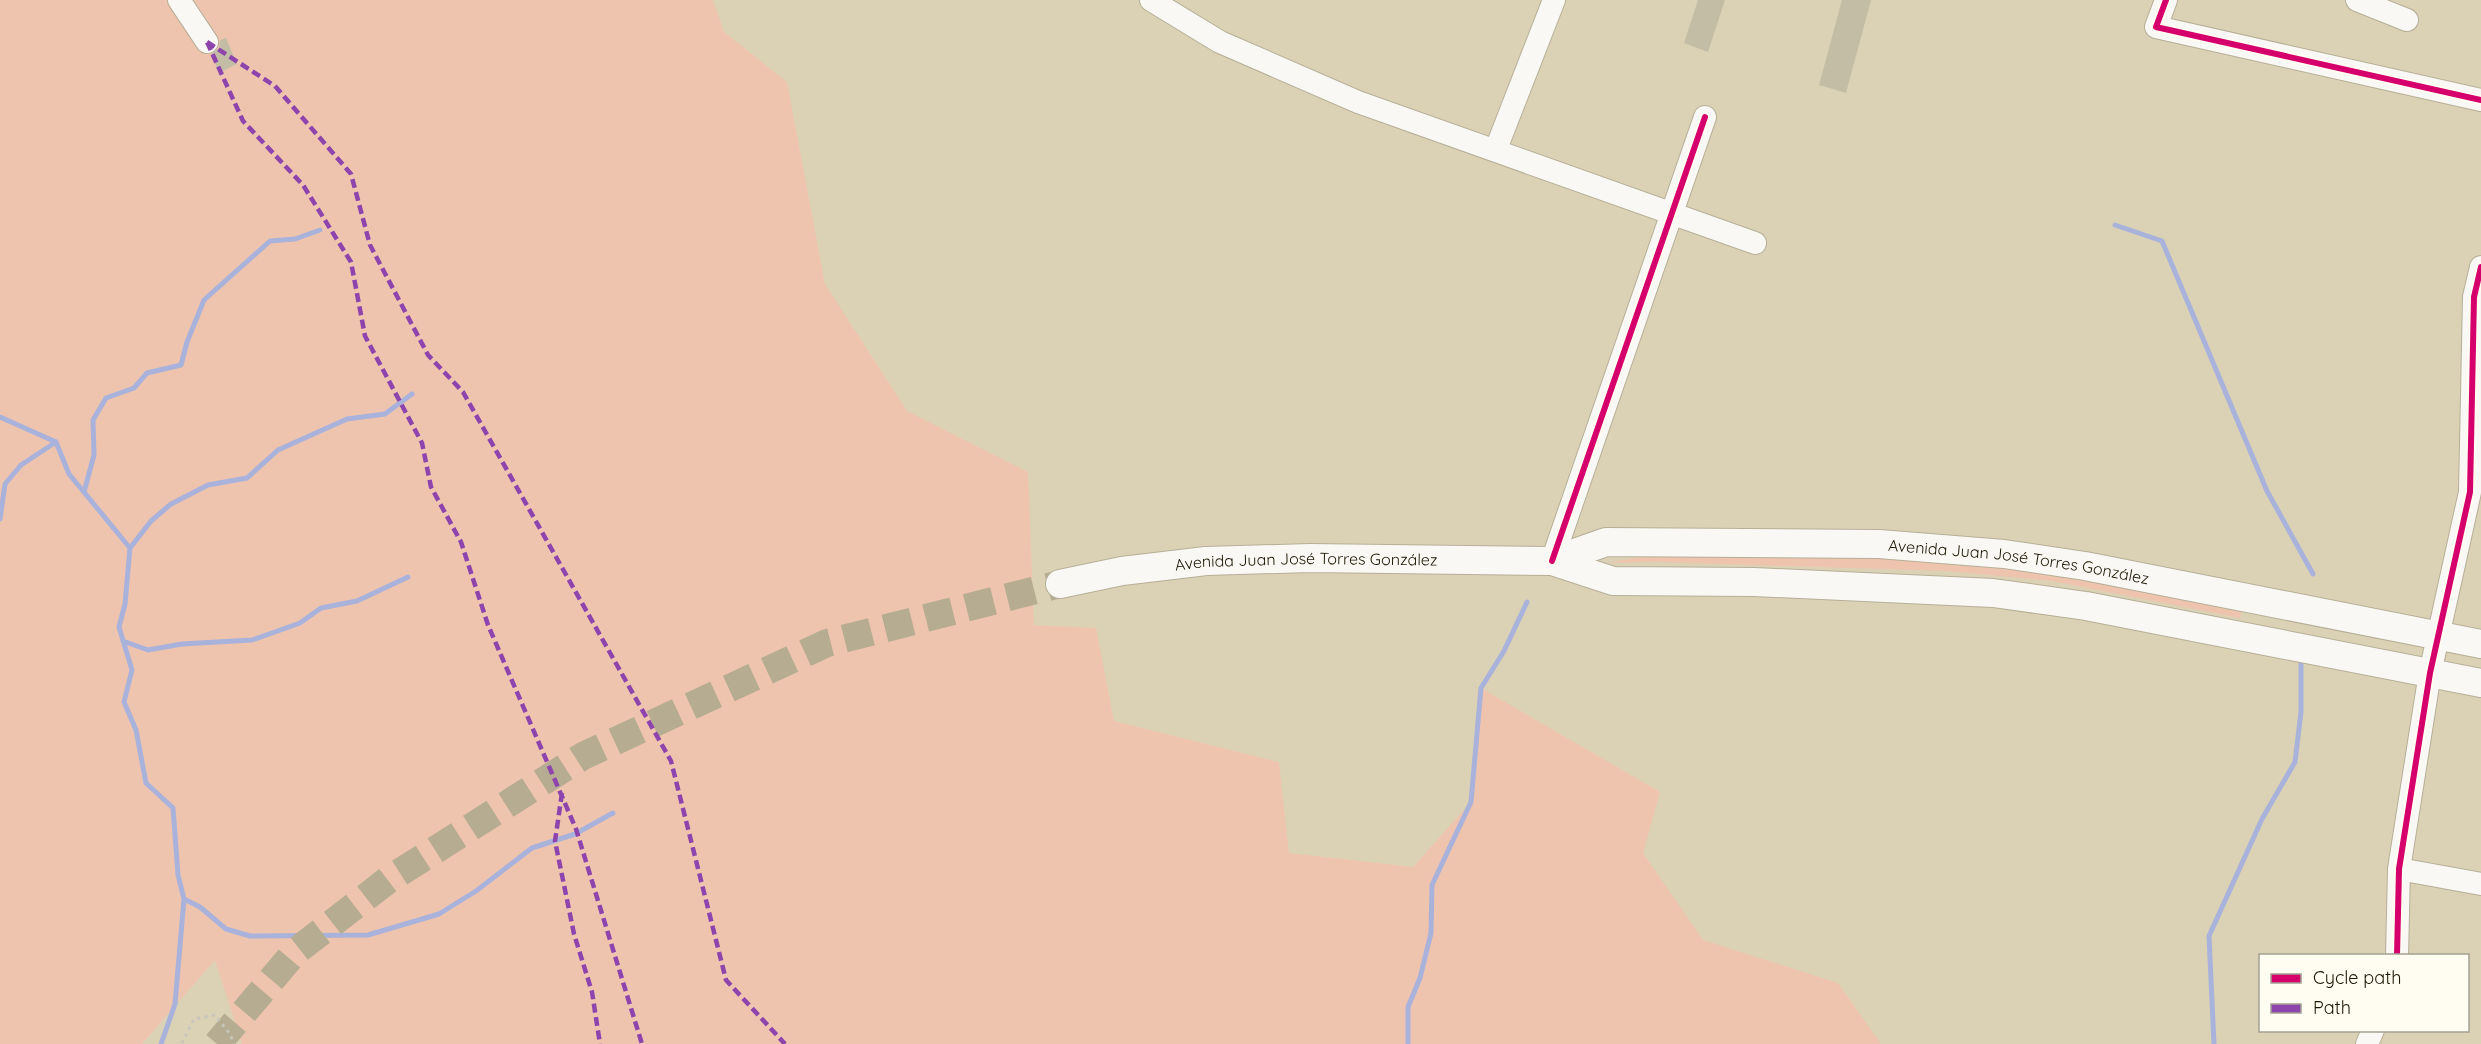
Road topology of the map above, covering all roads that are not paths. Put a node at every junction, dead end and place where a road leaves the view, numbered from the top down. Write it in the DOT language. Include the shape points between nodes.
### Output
graph roads {
  1 [pos="179,0"];
  2 [pos="1151,0"];
  3 [pos="1554,0"];
  4 [pos="2166,0"];
  5 [pos="2357,0"];
  6 [pos="2407,20"];
  7 [pos="207,42"];
  8 [pos="2481,100"];
  9 [pos="1705,117"];
  10 [pos="1496,149"];
  11 [pos="1672,213"];
  12 [pos="1755,243"];
  13 [pos="2481,267"];
  14 [pos="2477,298"];
  15 [pos="2476,494"];
  16 [pos="1552,561"];
  17 [pos="1060,584"];
  18 [pos="2345,617"];
  19 [pos="2436,635"];
  20 [pos="2481,644"];
  21 [pos="2337,655"];
  22 [pos="2430,673"];
  23 [pos="2481,683"];
  24 [pos="2399,869"];
  25 [pos="2481,884"];
  26 [pos="2397,954"];
  1 -- 7 [label="street"];
  2 -- 10 [label="street" via="1220,42 1358,102"];
  3 -- 10 [label="street"];
  4 -- 8 [label="street" via="2156,27"];
  5 -- 6 [label="street"];
  9 -- 11 [label="street"];
  10 -- 11 [label="street"];
  11 -- 12 [label="street"];
  11 -- 16 [label="street"];
  13 -- 14 [label="street"];
  14 -- 15 [label="street"];
  15 -- 19 [label="street"];
  16 -- 17 [label="main road, Avenida Juan José Torres González" via="1206,561"];
  16 -- 18 [label="main road, Avenida Juan José Torres González" via="1606,542 1879,544 2004,554 2085,566"];
  16 -- 21 [label="main road, Avenida Juan José Torres González" via="1613,581 1754,582 1993,593 2086,606"];
  18 -- 19 [label="main road, Avenida Juan José Torres González"];
  18 -- 21 [label="main road"];
  19 -- 20 [label="main road, Avenida Juan José Torres González"];
  19 -- 22 [label="street"];
  21 -- 22 [label="main road, Avenida Juan José Torres González"];
  22 -- 23 [label="main road, Avenida Juan José Torres González"];
  22 -- 24 [label="street"];
  24 -- 25 [label="street"];
  24 -- 26 [label="street"];
}
